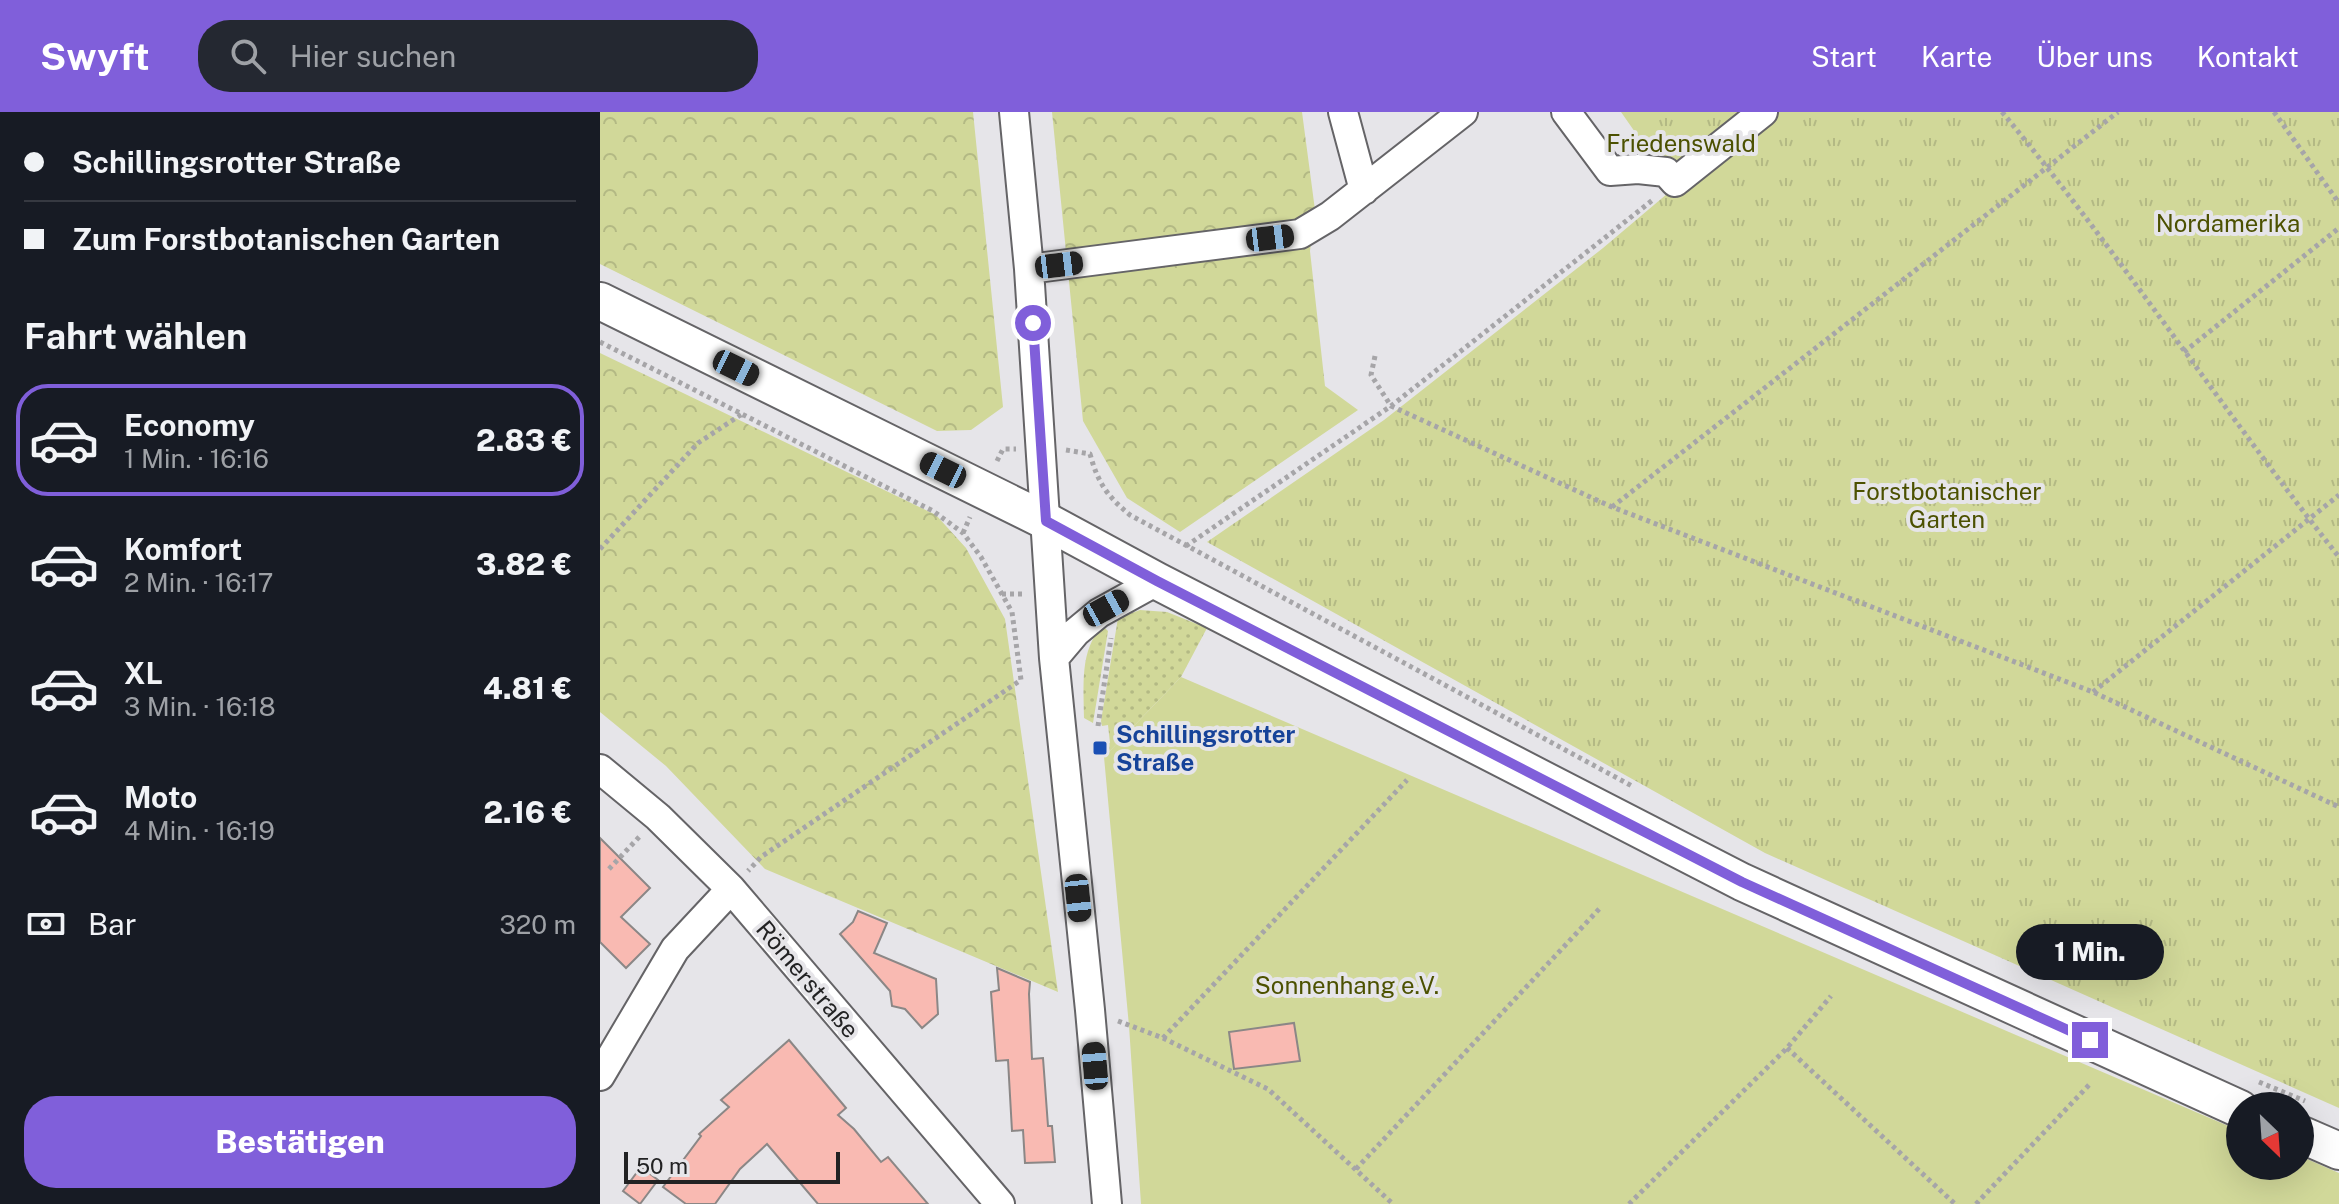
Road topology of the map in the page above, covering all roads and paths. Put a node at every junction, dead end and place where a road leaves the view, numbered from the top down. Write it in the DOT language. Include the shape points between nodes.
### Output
graph roads {
  1 [pos="1014,112"];
  2 [pos="1343,112"];
  3 [pos="1463,112"];
  4 [pos="1566,112"];
  5 [pos="1763,112"];
  6 [pos="2002,112"];
  7 [pos="2118,112"];
  8 [pos="2274,112"];
  9 [pos="2047,166"];
  10 [pos="1675,182"];
  11 [pos="1364,190"];
  12 [pos="2339,203"];
  13 [pos="2339,228"];
  14 [pos="1029,269"];
  15 [pos="600,301"];
  16 [pos="600,342"];
  17 [pos="2184,352"];
  18 [pos="1375,356"];
  19 [pos="1391,406"];
  20 [pos="743,413"];
  21 [pos="1090,454"];
  22 [pos="2339,495"];
  23 [pos="1612,507"];
  24 [pos="2309,519"];
  25 [pos="1046,521"];
  26 [pos="1186,546"];
  27 [pos="600,549"];
  28 [pos="2339,557"];
  29 [pos="1157,581"];
  30 [pos="1106,608"];
  31 [pos="1054,658"];
  32 [pos="2093,692"];
  33 [pos="1098,726"];
  34 [pos="600,769"];
  35 [pos="1407,780"];
  36 [pos="1632,786"];
  37 [pos="2339,807"];
  38 [pos="658,817"];
  39 [pos="609,869"];
  40 [pos="731,889"];
  41 [pos="1601,907"];
  42 [pos="1831,996"];
  43 [pos="1090,1010"];
  44 [pos="1163,1038"];
  45 [pos="1787,1048"];
  46 [pos="600,1076"];
  47 [pos="2089,1085"];
  48 [pos="2243,1092"];
  49 [pos="2314,1125"];
  50 [pos="2339,1151"];
  51 [pos="1356,1169"];
  52 [pos="1000,1204"];
  53 [pos="1107,1204"];
  54 [pos="1393,1204"];
  55 [pos="1629,1204"];
  56 [pos="1955,1204"];
  57 [pos="1976,1204"];
  1 -- 14 [label="street"];
  2 -- 11 [label="street"];
  3 -- 11 [label="street"];
  4 -- 10 [label="street" via="1610,171 1666,172"];
  5 -- 10 [label="street"];
  6 -- 9 [label="path"];
  7 -- 9 [label="path"];
  8 -- 12 [label="path"];
  9 -- 17 [label="path"];
  9 -- 23 [label="path"];
  10 -- 19 [label="path"];
  11 -- 14 [label="street" via="1300,234"];
  13 -- 17 [label="path"];
  14 -- 25 [label="street"];
  15 -- 25 [label="main road"];
  16 -- 20 [label="path"];
  17 -- 24 [label="path"];
  18 -- 19 [label="path" via="1371,375"];
  19 -- 23 [label="path"];
  19 -- 26 [label="path"];
  20 -- 27 [label="path" via="698,443"];
  20 -- 40 [label="path" via="933,511 963,533 1012,612 1021,680 761,857"];
  21 -- 26 [label="path" via="1110,499"];
  22 -- 24 [label="path"];
  23 -- 32 [label="path"];
  24 -- 28 [label="path"];
  24 -- 32 [label="path"];
  25 -- 29 [label="main road"];
  25 -- 31 [label="street"];
  26 -- 36 [label="path"];
  29 -- 30 [label="street"];
  29 -- 48 [label="main road" via="1742,882"];
  30 -- 31 [label="street"];
  30 -- 33 [label="path" via="1113,623"];
  31 -- 43 [label="street"];
  32 -- 37 [label="path"];
  34 -- 38 [label="street, Römerstraße"];
  35 -- 44 [label="path"];
  38 -- 39 [label="path"];
  38 -- 40 [label="street, Römerstraße"];
  40 -- 46 [label="street" via="675,949"];
  40 -- 52 [label="street, Römerstraße"];
  41 -- 51 [label="path"];
  42 -- 45 [label="path"];
  43 -- 44 [label="path"];
  43 -- 53 [label="street"];
  44 -- 51 [label="path" via="1268,1089"];
  45 -- 55 [label="path"];
  45 -- 56 [label="path"];
  47 -- 57 [label="path"];
  49 -- 50 [label="main road"];
  51 -- 54 [label="path"];
}
